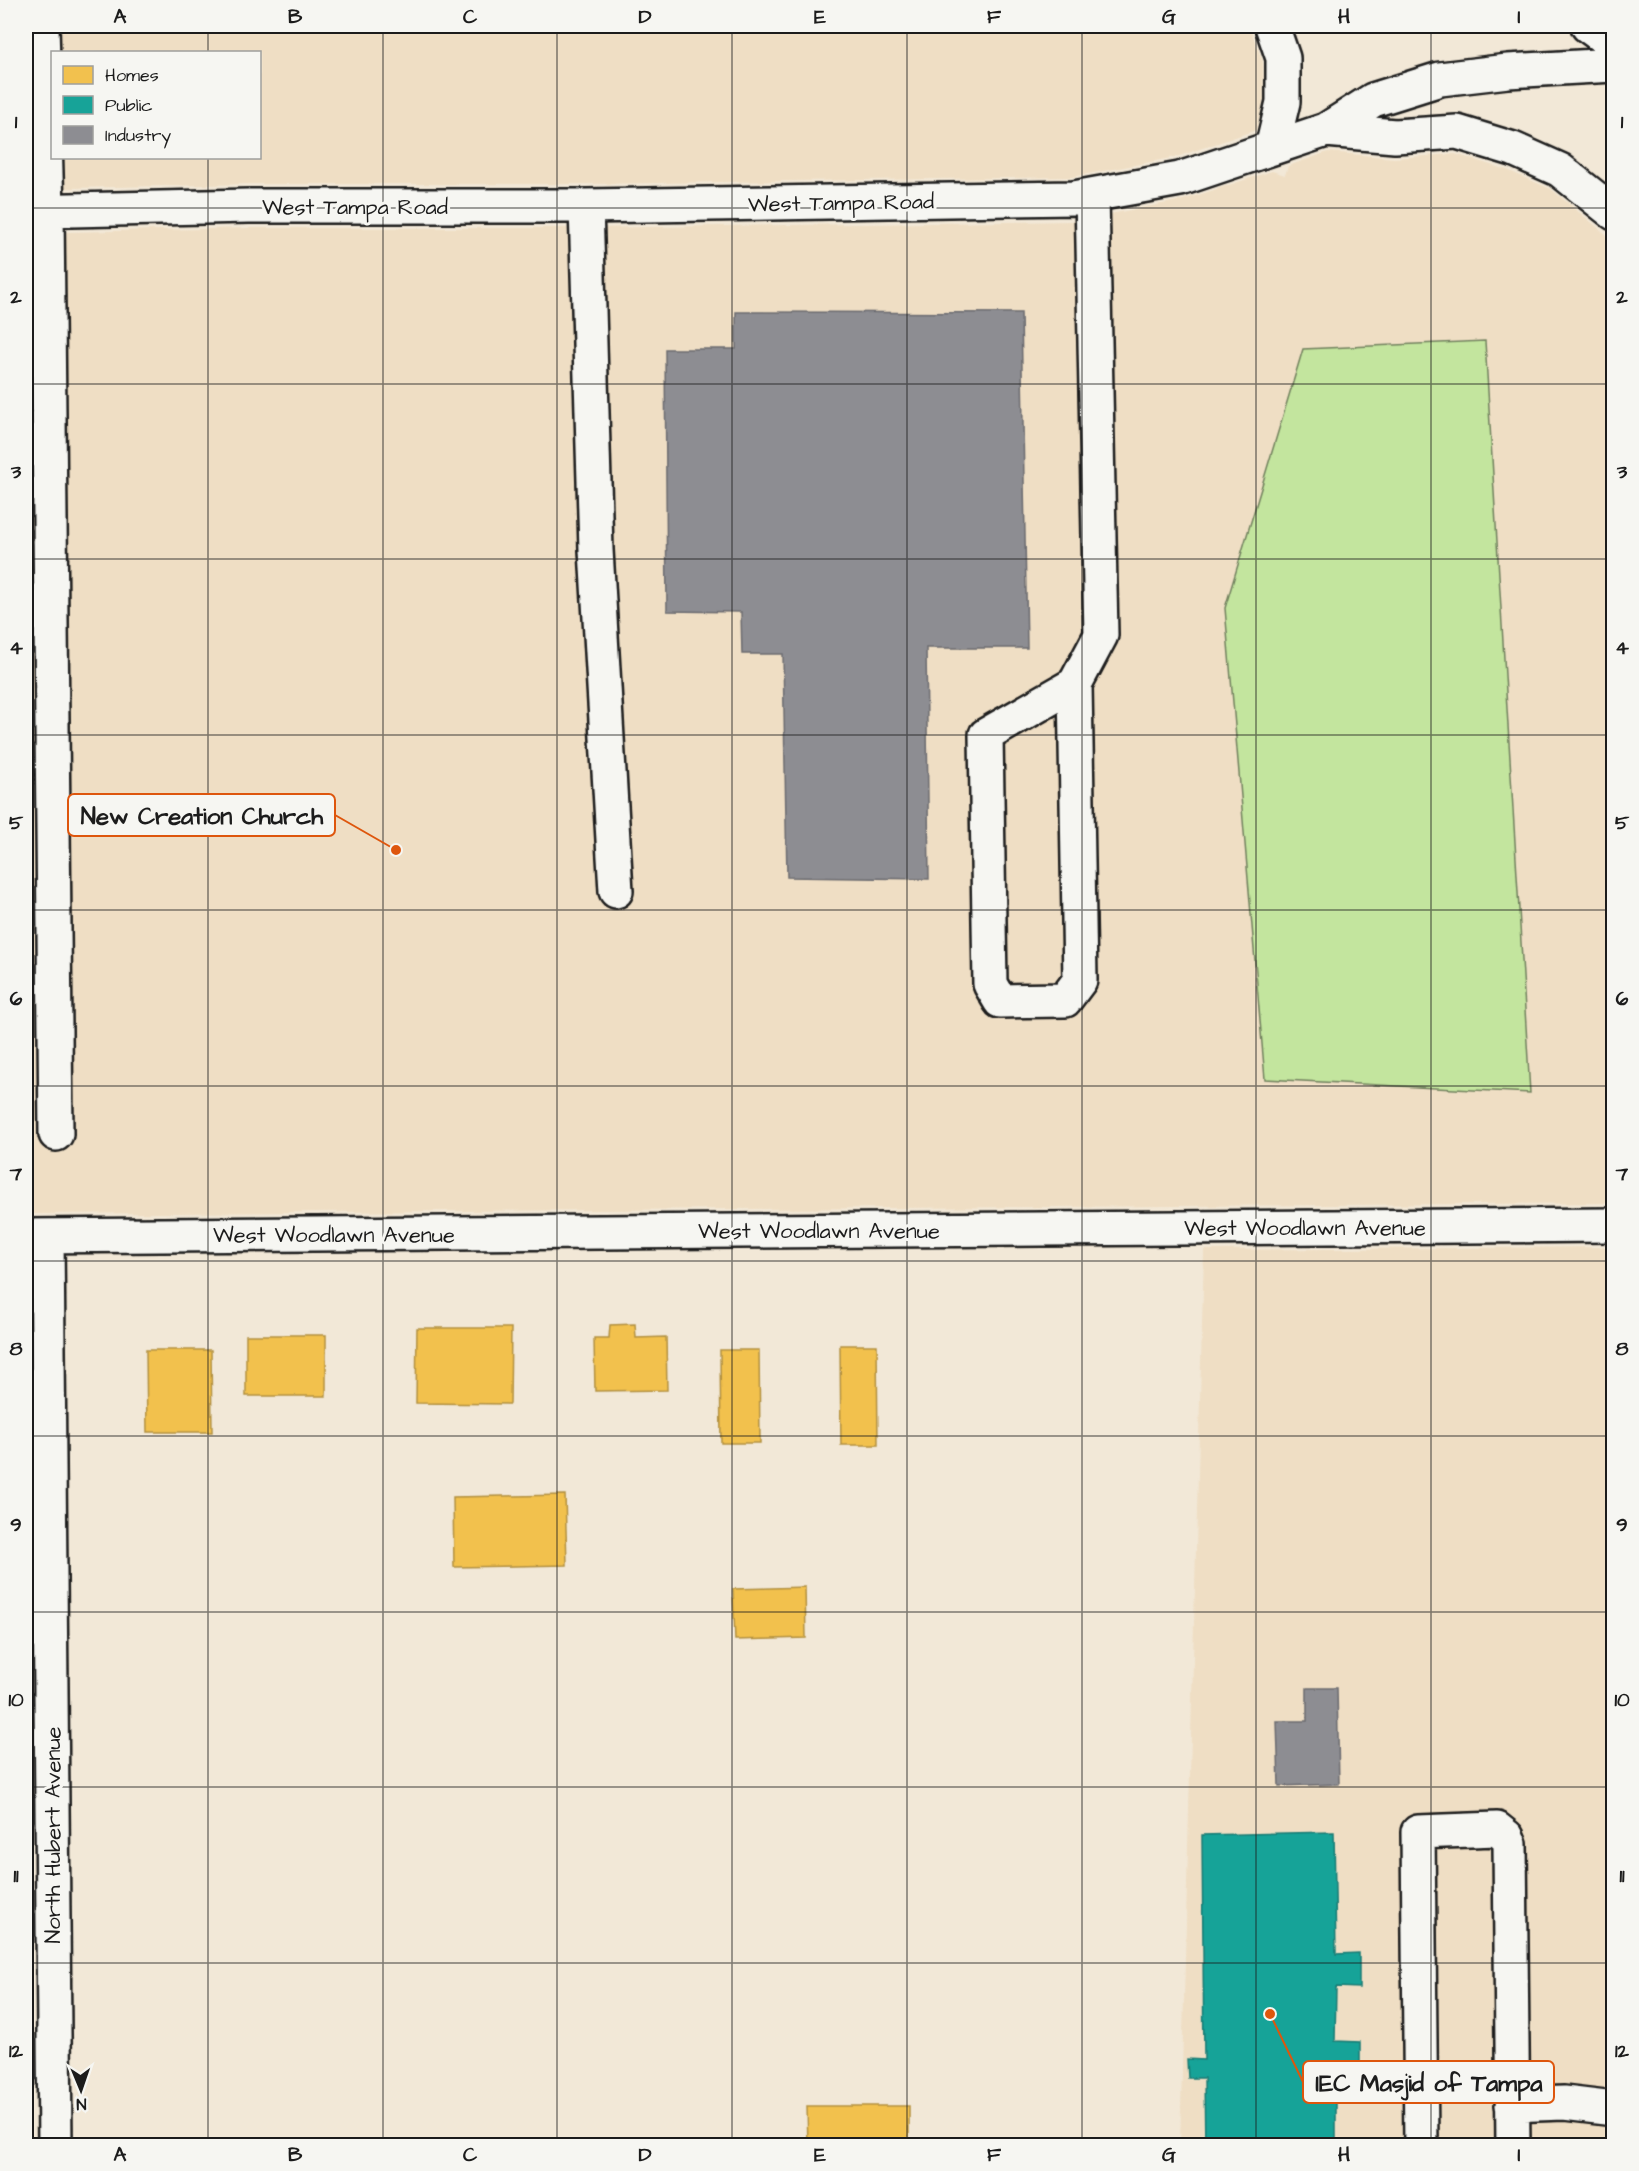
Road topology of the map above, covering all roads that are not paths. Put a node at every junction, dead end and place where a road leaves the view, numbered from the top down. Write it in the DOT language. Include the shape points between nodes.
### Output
graph roads {
  1 [pos="42,26"];
  2 [pos="1272,26"];
  3 [pos="1588,26"];
  4 [pos="1614,45"];
  5 [pos="1614,65"];
  6 [pos="1326,130"];
  7 [pos="1272,148"];
  8 [pos="1092,195"];
  9 [pos="586,206"];
  10 [pos="36,211"];
  11 [pos="1614,213"];
  12 [pos="1075,684"];
  13 [pos="616,891"];
  14 [pos="56,1134"];
  15 [pos="1614,1225"];
  16 [pos="36,1236"];
  17 [pos="1512,2105"];
  18 [pos="1614,2109"];
  19 [pos="55,2145"];
  20 [pos="1421,2145"];
  21 [pos="1513,2145"];
  1 -- 10 [label="street"];
  2 -- 7 [label="street" via="1283,58 1283,102"];
  3 -- 4 [label="street"];
  5 -- 6 [label="street, West Tampa Road" via="1440,79 1373,100"];
  6 -- 7 [label="street, West Tampa Road"];
  6 -- 11 [label="street" via="1395,136 1457,132 1513,149 1560,170"];
  7 -- 8 [label="street, West Tampa Road" via="1180,178"];
  8 -- 9 [label="street, West Tampa Road"];
  8 -- 12 [label="street" via="1101,635"];
  9 -- 10 [label="street, West Tampa Road" via="249,206"];
  9 -- 13 [label="street" via="596,550"];
  10 -- 14 [label="street"];
  12 -- 12 [label="street" via="986,735 990,984 1000,1001 1065,1000 1080,980"];
  15 -- 16 [label="street, West Woodlawn Avenue"];
  16 -- 19 [label="street, North Hubert Avenue"];
  17 -- 18 [label="street" via="1564,2103"];
  17 -- 20 [label="street" via="1510,1844 1497,1829 1418,1832"];
  17 -- 21 [label="street"];
}
